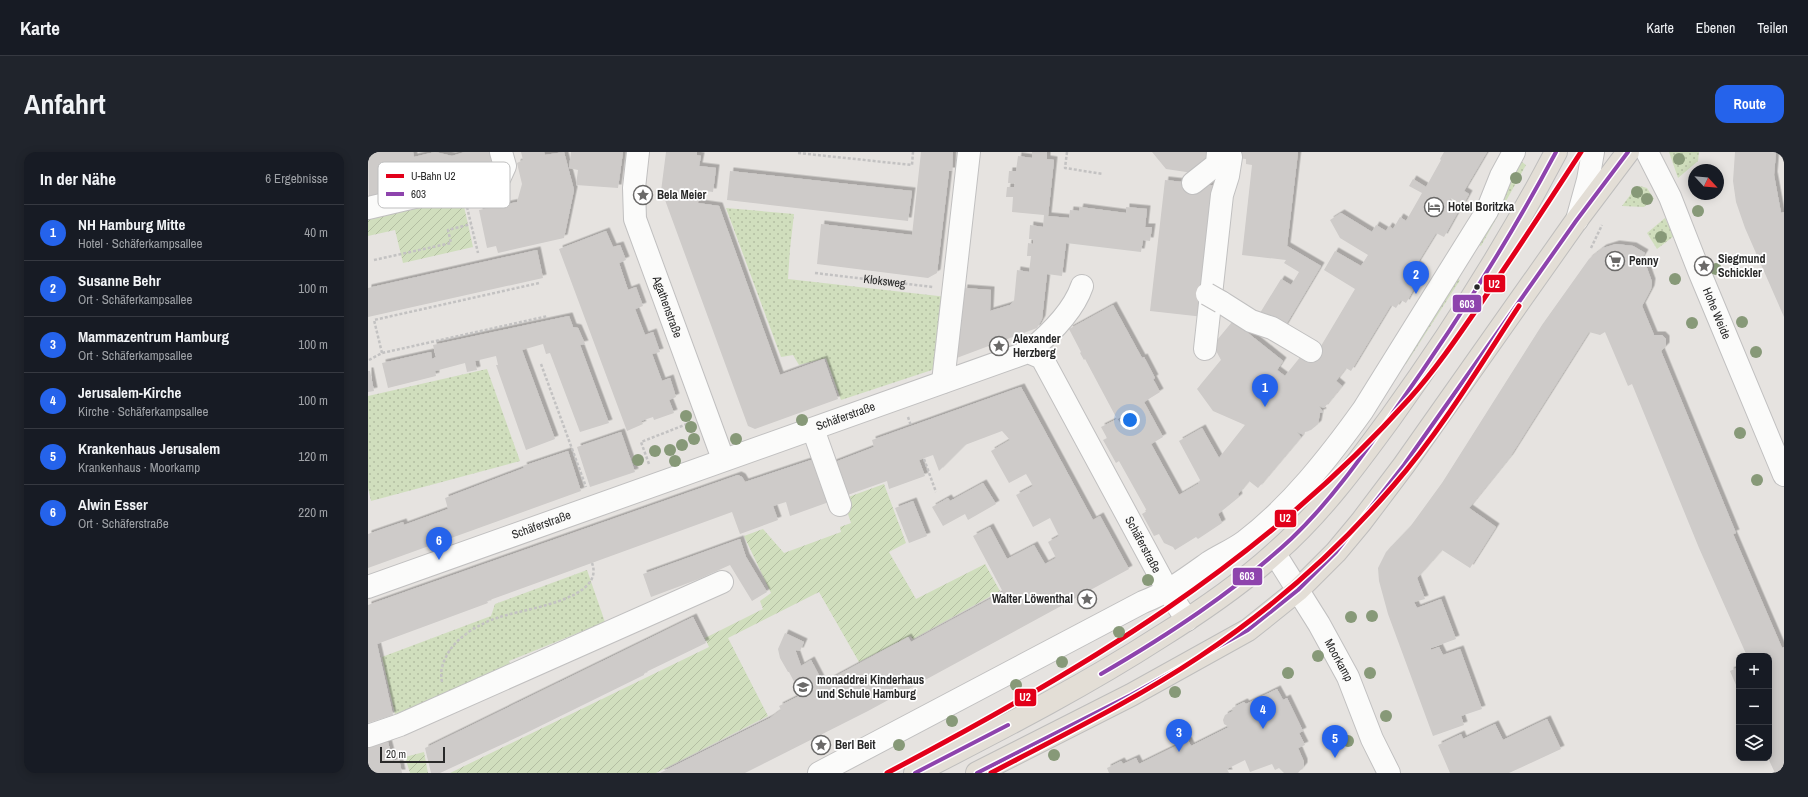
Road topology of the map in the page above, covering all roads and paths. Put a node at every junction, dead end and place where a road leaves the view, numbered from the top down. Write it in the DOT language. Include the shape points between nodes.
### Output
graph roads {
  1 [pos="501,152"];
  2 [pos="638,152"];
  3 [pos="913,152"];
  4 [pos="969,152"];
  5 [pos="1067,152"];
  6 [pos="1514,152"];
  7 [pos="1556,152"];
  8 [pos="1593,152"];
  9 [pos="1628,152"];
  10 [pos="1647,152"];
  11 [pos="798,153"];
  12 [pos="1224,155"];
  13 [pos="504,162"];
  14 [pos="1103,174"];
  15 [pos="1193,183"];
  16 [pos="378,206"];
  17 [pos="368,208"];
  18 [pos="468,212"];
  19 [pos="1576,221"];
  20 [pos="471,224"];
  21 [pos="478,253"];
  22 [pos="374,260"];
  23 [pos="815,273"];
  24 [pos="539,283"];
  25 [pos="1082,286"];
  26 [pos="953,290"];
  27 [pos="1214,298"];
  28 [pos="548,316"];
  29 [pos="1205,350"];
  30 [pos="1311,351"];
  31 [pos="1028,352"];
  32 [pos="382,353"];
  33 [pos="369,360"];
  34 [pos="541,364"];
  35 [pos="943,382"];
  36 [pos="907,414"];
  37 [pos="688,423"];
  38 [pos="911,426"];
  39 [pos="813,429"];
  40 [pos="723,458"];
  41 [pos="924,459"];
  42 [pos="651,468"];
  43 [pos="1784,475"];
  44 [pos="587,489"];
  45 [pos="936,492"];
  46 [pos="840,506"];
  47 [pos="1275,554"];
  48 [pos="592,563"];
  49 [pos="722,582"];
  50 [pos="368,587"];
  51 [pos="1298,590"];
  52 [pos="1168,591"];
  53 [pos="1187,620"];
  54 [pos="449,703"];
  55 [pos="368,736"];
  56 [pos="819,773"];
  57 [pos="915,773"];
  58 [pos="977,773"];
  59 [pos="1389,773"];
  1 -- 13 [label="street"];
  2 -- 40 [label="street, Agathenstraße" via="634,188 635,219"];
  3 -- 11 [label="path" via="912,165"];
  4 -- 26 [label="street"];
  5 -- 14 [label="path" via="1066,168"];
  6 -- 52 [label="street" via="1501,176 1487,212 1375,392 1344,437 1305,483 1254,534"];
  7 -- 47 [label="main road" via="1478,289 1425,368 1344,478 1317,511"];
  8 -- 19 [label="street"];
  9 -- 19 [label="main road"];
  10 -- 43 [label="street, Hohe Weide" via="1670,197"];
  12 -- 15 [label="street"];
  12 -- 29 [label="street" via="1228,176 1222,195"];
  16 -- 17 [label="street"];
  18 -- 20 [label="path"];
  19 -- 51 [label="main road" via="1361,522 1336,552"];
  20 -- 21 [label="path"];
  20 -- 22 [label="path" via="448,230 451,243"];
  23 -- 26 [label="path, Kloksweg"];
  24 -- 32 [label="path" via="374,320"];
  25 -- 31 [label="street" via="1079,296 1064,317"];
  26 -- 35 [label="street"];
  27 -- 30 [label="street" via="1251,321 1272,328"];
  28 -- 32 [label="path"];
  31 -- 35 [label="street, Schäferstraße"];
  31 -- 52 [label="street, Schäferstraße" via="1042,358"];
  32 -- 33 [label="path"];
  34 -- 44 [label="path"];
  35 -- 39 [label="street, Schäferstraße"];
  36 -- 38 [label="path"];
  37 -- 42 [label="path" via="641,442"];
  39 -- 40 [label="street, Schäferstraße"];
  39 -- 46 [label="street"];
  40 -- 50 [label="street, Schäferstraße"];
  41 -- 45 [label="path"];
  47 -- 51 [label="street, Moorkamp"];
  47 -- 53 [label="main road"];
  48 -- 54 [label="path" via="595,569 592,579 570,597 498,617 473,629 451,647 442,664 441,679"];
  49 -- 54 [label="street"];
  51 -- 58 [label="main road" via="1248,630 1132,695"];
  51 -- 59 [label="street, Moorkamp" via="1348,677 1372,739"];
  52 -- 53 [label="street, Schäferstraße"];
  52 -- 56 [label="street"];
  53 -- 57 [label="main road" via="1056,700"];
  54 -- 55 [label="street"];
}
